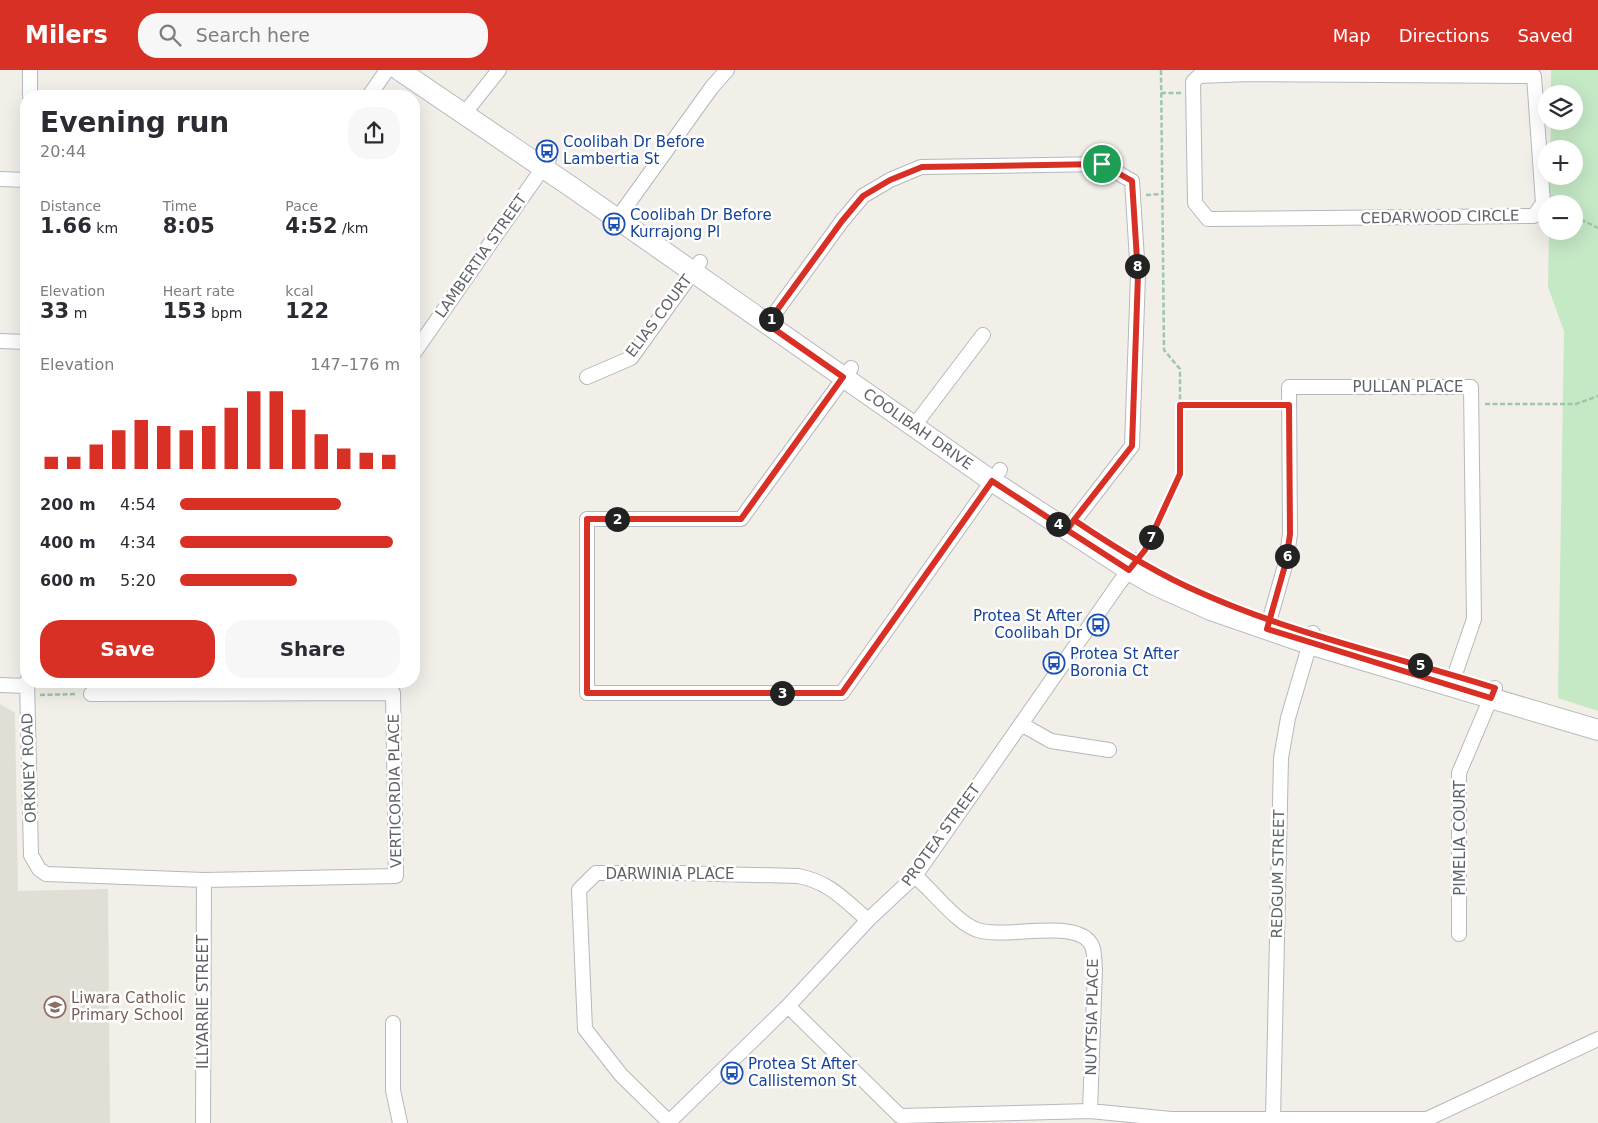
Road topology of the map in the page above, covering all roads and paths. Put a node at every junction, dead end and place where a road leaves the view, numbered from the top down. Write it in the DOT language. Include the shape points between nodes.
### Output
graph roads {
  1 [pos="30,70"];
  2 [pos="387,70"];
  3 [pos="399,70"];
  4 [pos="420,70"];
  5 [pos="499,70"];
  6 [pos="727,70"];
  7 [pos="1161,70"];
  8 [pos="1249,72"];
  9 [pos="1460,73"];
  10 [pos="30,90"];
  11 [pos="374,90"];
  12 [pos="1161,93"];
  13 [pos="1193,93"];
  14 [pos="468,110"];
  15 [pos="546,164"];
  16 [pos="0,179"];
  17 [pos="20,180"];
  18 [pos="620,215"];
  19 [pos="1583,220"];
  20 [pos="1598,228"];
  21 [pos="696,267"];
  22 [pos="770,319"];
  23 [pos="984,335"];
  24 [pos="0,341"];
  25 [pos="20,342"];
  26 [pos="420,344"];
  27 [pos="847,372"];
  28 [pos="587,377"];
  29 [pos="1598,396"];
  30 [pos="1471,404"];
  31 [pos="1180,405"];
  32 [pos="1289,405"];
  33 [pos="917,422"];
  34 [pos="996,476"];
  35 [pos="1070,525"];
  36 [pos="1133,565"];
  37 [pos="1268,624"];
  38 [pos="1311,638"];
  39 [pos="1453,681"];
  40 [pos="0,685"];
  41 [pos="20,687"];
  42 [pos="26,688"];
  43 [pos="1493,693"];
  44 [pos="92,694"];
  45 [pos="1598,720"];
  46 [pos="1021,724"];
  47 [pos="1598,730"];
  48 [pos="1109,750"];
  49 [pos="31,855"];
  50 [pos="916,876"];
  51 [pos="204,880"];
  52 [pos="868,920"];
  53 [pos="1460,934"];
  54 [pos="788,1006"];
  55 [pos="393,1023"];
  56 [pos="1598,1039"];
  57 [pos="1090,1111"];
  58 [pos="1273,1119"];
  59 [pos="1171,1121"];
  60 [pos="203,1123"];
  61 [pos="400,1123"];
  62 [pos="668,1123"];
  1 -- 10 [label="street"];
  2 -- 11 [label="street"];
  3 -- 14 [label="main road, COOLIBAH DRIVE"];
  4 -- 14 [label="main road, COOLIBAH DRIVE"];
  5 -- 14 [label="street"];
  6 -- 18 [label="street"];
  7 -- 12 [label="path"];
  8 -- 9 [label="street, CEDARWOOD CIRCLE"];
  8 -- 13 [label="street, CEDARWOOD CIRCLE" via="1199,76 1193,82"];
  9 -- 13 [label="street, CEDARWOOD CIRCLE" via="1534,76 1543,203 1534,216 1208,219 1195,203"];
  12 -- 13 [label="path"];
  12 -- 31 [label="path" via="1164,350 1180,369"];
  14 -- 15 [label="main road, COOLIBAH DRIVE"];
  15 -- 18 [label="main road, COOLIBAH DRIVE"];
  15 -- 26 [label="street, LAMBERTIA STREET"];
  16 -- 17 [label="street"];
  18 -- 21 [label="main road, COOLIBAH DRIVE"];
  19 -- 20 [label="path"];
  21 -- 22 [label="main road, COOLIBAH DRIVE"];
  21 -- 28 [label="street, ELIAS COURT" via="631,358"];
  22 -- 27 [label="main road, COOLIBAH DRIVE"];
  22 -- 35 [label="street" via="863,196 922,167 1102,164 1132,181 1138,275 1132,446"];
  23 -- 33 [label="street"];
  24 -- 25 [label="street"];
  27 -- 33 [label="main road, COOLIBAH DRIVE"];
  27 -- 34 [label="street" via="741,519 587,519 587,693 842,693"];
  29 -- 30 [label="path" via="1576,404"];
  30 -- 32 [label="street, PULLAN PLACE" via="1471,387 1289,387"];
  30 -- 39 [label="street, PULLAN PLACE" via="1474,619"];
  31 -- 32 [label="path"];
  31 -- 36 [label="path" via="1180,474 1145,550"];
  32 -- 37 [label="street, PULLAN PLACE" via="1290,534 1286,562"];
  33 -- 34 [label="main road, COOLIBAH DRIVE"];
  34 -- 35 [label="main road, COOLIBAH DRIVE"];
  35 -- 36 [label="main road, COOLIBAH DRIVE"];
  36 -- 37 [label="main road, COOLIBAH DRIVE"];
  36 -- 46 [label="street, PROTEA STREET"];
  37 -- 38 [label="main road, COOLIBAH DRIVE"];
  38 -- 39 [label="main road, COOLIBAH DRIVE"];
  38 -- 58 [label="street, REDGUM STREET" via="1288,718 1281,758"];
  39 -- 43 [label="main road, COOLIBAH DRIVE"];
  40 -- 41 [label="street"];
  42 -- 44 [label="path"];
  42 -- 49 [label="street, ORKNEY ROAD"];
  43 -- 45 [label="main road, COOLIBAH DRIVE"];
  43 -- 47 [label="main road, COOLIBAH DRIVE"];
  43 -- 53 [label="street, PIMELIA COURT" via="1460,773"];
  44 -- 51 [label="street, VERTICORDIA PLACE" via="393,693 396,876"];
  46 -- 48 [label="street" via="1051,741"];
  46 -- 50 [label="street, PROTEA STREET"];
  49 -- 51 [label="street, VERTICORDIA PLACE" via="46,874"];
  50 -- 52 [label="street, PROTEA STREET"];
  50 -- 57 [label="street, NUYTSIA PLACE" via="961,921 975,929 1006,933 1068,931 1089,941 1095,969"];
  51 -- 60 [label="street, ILLYARRIE STREET"];
  52 -- 54 [label="street, PROTEA STREET"];
  52 -- 62 [label="street, DARWINIA PLACE" via="827,884 798,876 596,873 579,890 585,1030 621,1075"];
  54 -- 57 [label="street" via="900,1116"];
  54 -- 62 [label="street, PROTEA STREET"];
  55 -- 61 [label="street" via="393,1090"];
  56 -- 58 [label="street" via="1427,1119"];
  57 -- 59 [label="street"];
  58 -- 59 [label="street"];
}
